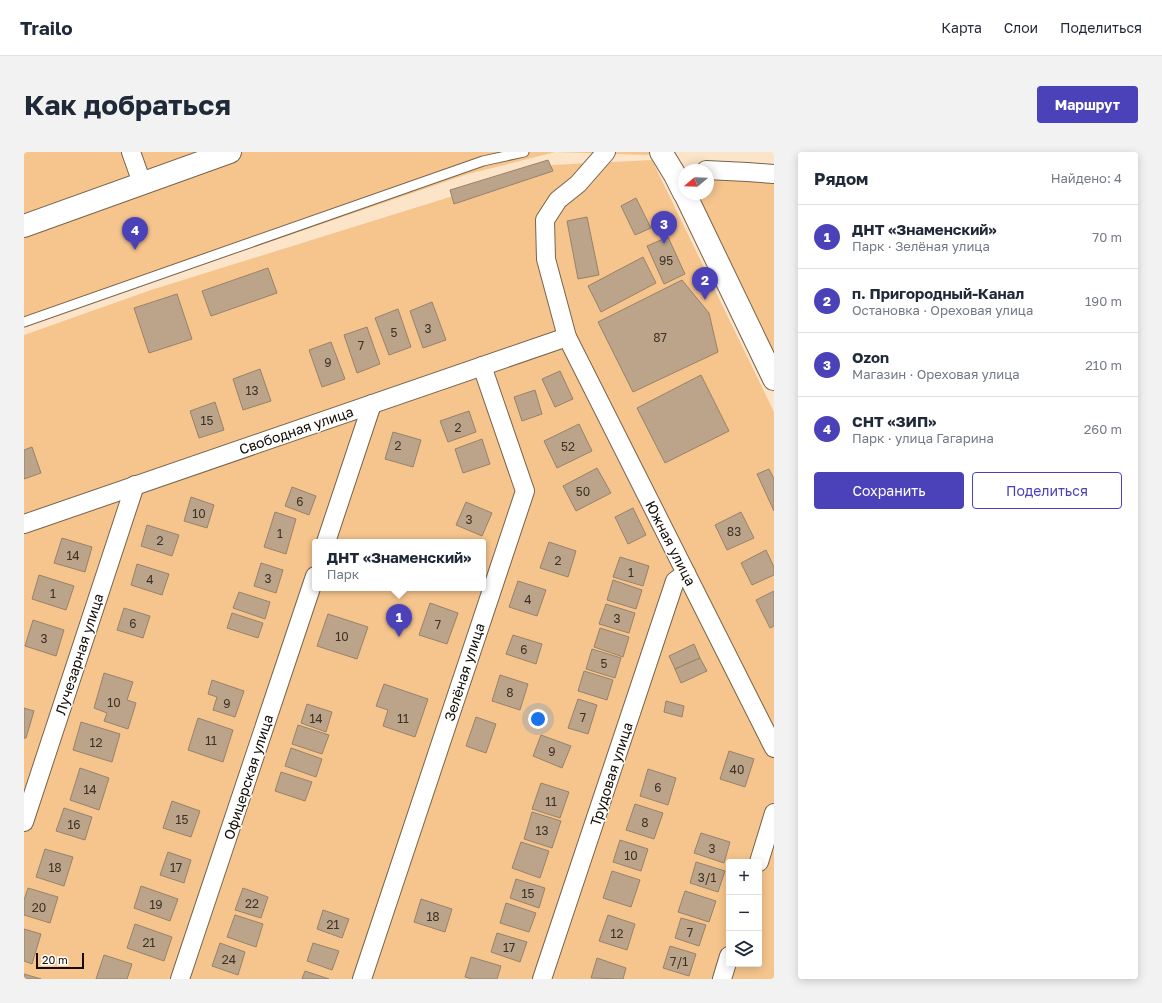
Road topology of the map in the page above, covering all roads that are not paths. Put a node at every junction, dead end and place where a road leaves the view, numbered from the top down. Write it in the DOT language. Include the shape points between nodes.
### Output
graph roads {
  1 [pos="131,152"];
  2 [pos="230,152"];
  3 [pos="524,152"];
  4 [pos="606,152"];
  5 [pos="661,152"];
  6 [pos="714,170"];
  7 [pos="774,174"];
  8 [pos="678,178"];
  9 [pos="142,184"];
  10 [pos="690,200"];
  11 [pos="24,226"];
  12 [pos="24,322"];
  13 [pos="568,337"];
  14 [pos="482,366"];
  15 [pos="774,379"];
  16 [pos="372,404"];
  17 [pos="135,485"];
  18 [pos="24,524"];
  19 [pos="327,539"];
  20 [pos="686,573"];
  21 [pos="312,585"];
  22 [pos="774,748"];
  23 [pos="774,813"];
  24 [pos="24,822"];
  25 [pos="760,859"];
  26 [pos="726,966"];
  27 [pos="180,979"];
  28 [pos="362,979"];
  29 [pos="542,979"];
  30 [pos="722,979"];
  1 -- 9 [label="street"];
  2 -- 9 [label="street"];
  3 -- 12 [label="lane" via="483,161"];
  4 -- 13 [label="street, Южная улица" via="578,184 558,200 545,220 546,258"];
  5 -- 8 [label="street"];
  6 -- 7 [label="street"];
  9 -- 11 [label="street"];
  10 -- 15 [label="street"];
  13 -- 14 [label="street, Свободная улица"];
  13 -- 20 [label="street, Южная улица"];
  14 -- 16 [label="street, Свободная улица"];
  14 -- 28 [label="street, Зелёная улица" via="525,491"];
  16 -- 17 [label="street, Свободная улица"];
  16 -- 19 [label="street"];
  17 -- 18 [label="street, Свободная улица"];
  17 -- 24 [label="street, Лучезарная улица"];
  20 -- 22 [label="street, Южная улица"];
  20 -- 29 [label="street, Трудовая улица" via="676,581"];
  21 -- 27 [label="street, Офицерская улица"];
  23 -- 25 [label="street"];
  26 -- 30 [label="street"];
}
